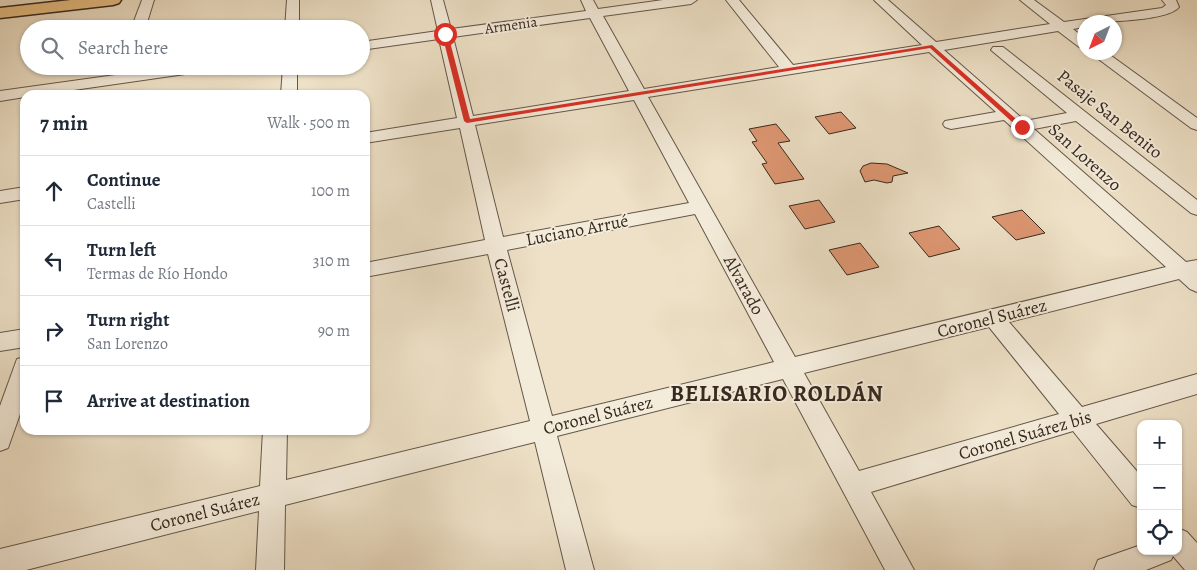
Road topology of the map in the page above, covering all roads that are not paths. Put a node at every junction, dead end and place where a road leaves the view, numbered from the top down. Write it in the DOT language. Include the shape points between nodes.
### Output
graph roads {
  1 [pos="113,0"];
  2 [pos="148,0"];
  3 [pos="293,0"];
  4 [pos="436,0"];
  5 [pos="587,0"];
  6 [pos="691,0"];
  7 [pos="732,0"];
  8 [pos="880,0"];
  9 [pos="1026,0"];
  10 [pos="1170,1"];
  11 [pos="594,13"];
  12 [pos="0,14"];
  13 [pos="1122,17"];
  14 [pos="141,20"];
  15 [pos="292,20"];
  16 [pos="1077,23"];
  17 [pos="1059,26"];
  18 [pos="445,34"];
  19 [pos="1077,39"];
  20 [pos="370,45"];
  21 [pos="932,46"];
  22 [pos="998,50"];
  23 [pos="1107,60"];
  24 [pos="788,69"];
  25 [pos="113,75"];
  26 [pos="123,75"];
  27 [pos="290,75"];
  28 [pos="32,90"];
  29 [pos="118,90"];
  30 [pos="289,90"];
  31 [pos="20,92"];
  32 [pos="639,92"];
  33 [pos="0,96"];
  34 [pos="1008,115"];
  35 [pos="1080,115"];
  36 [pos="467,121"];
  37 [pos="951,124"];
  38 [pos="1197,125"];
  39 [pos="1022,127"];
  40 [pos="370,137"];
  41 [pos="20,194"];
  42 [pos="0,197"];
  43 [pos="700,207"];
  44 [pos="1197,209"];
  45 [pos="496,246"];
  46 [pos="370,269"];
  47 [pos="1192,274"];
  48 [pos="993,317"];
  49 [pos="20,339"];
  50 [pos="0,342"];
  51 [pos="790,368"];
  52 [pos="20,381"];
  53 [pos="1197,384"];
  54 [pos="1078,419"];
  55 [pos="544,428"];
  56 [pos="276,435"];
  57 [pos="0,440"];
  58 [pos="854,485"];
  59 [pos="1137,491"];
  60 [pos="273,495"];
  61 [pos="1158,555"];
  62 [pos="0,563"];
  63 [pos="270,570"];
  64 [pos="580,570"];
  65 [pos="900,570"];
  66 [pos="1108,570"];
  1 -- 12 [label="main road"];
  2 -- 14 [label="street"];
  3 -- 15 [label="street"];
  4 -- 18 [label="street, Castelli"];
  5 -- 11 [label="street, Alvarado"];
  6 -- 11 [label="street, Armenia"];
  7 -- 24 [label="street"];
  8 -- 21 [label="street, San Lorenzo"];
  9 -- 17 [label="street"];
  10 -- 13 [label="street" via="1174,7 1165,11"];
  11 -- 18 [label="street, Armenia"];
  11 -- 32 [label="street, Alvarado"];
  16 -- 17 [label="street"];
  17 -- 19 [label="street"];
  17 -- 21 [label="street"];
  18 -- 20 [label="street, Armenia"];
  18 -- 36 [label="street, Castelli"];
  21 -- 24 [label="street"];
  21 -- 34 [label="street, San Lorenzo"];
  22 -- 35 [label="street, Pasaje San Benito"];
  23 -- 38 [label="street"];
  24 -- 32 [label="street"];
  25 -- 28 [label="street"];
  26 -- 29 [label="street"];
  27 -- 30 [label="street"];
  31 -- 33 [label="street"];
  32 -- 36 [label="street"];
  32 -- 43 [label="street, Alvarado"];
  34 -- 37 [label="street"];
  34 -- 39 [label="street, San Lorenzo"];
  35 -- 39 [label="street"];
  35 -- 44 [label="street, Pasaje San Benito"];
  36 -- 40 [label="street"];
  36 -- 45 [label="street, Castelli"];
  39 -- 47 [label="street, San Lorenzo"];
  41 -- 42 [label="street"];
  43 -- 45 [label="street, Luciano Arrué"];
  43 -- 51 [label="street, Alvarado"];
  45 -- 46 [label="street, Luciano Arrué"];
  45 -- 55 [label="street, Castelli"];
  47 -- 48 [label="street, Coronel Suárez"];
  48 -- 51 [label="street, Coronel Suárez"];
  48 -- 54 [label="street"];
  49 -- 50 [label="street"];
  51 -- 55 [label="street, Coronel Suárez"];
  51 -- 58 [label="street, Alvarado"];
  52 -- 57 [label="street"];
  53 -- 54 [label="street, Coronel Suárez bis"];
  54 -- 58 [label="street, Coronel Suárez bis"];
  54 -- 59 [label="street"];
  55 -- 60 [label="street, Coronel Suárez"];
  55 -- 64 [label="street, Castelli"];
  56 -- 60 [label="street"];
  58 -- 65 [label="street, Alvarado"];
  60 -- 62 [label="street, Coronel Suárez"];
  60 -- 63 [label="street"];
  61 -- 66 [label="street"];
}
